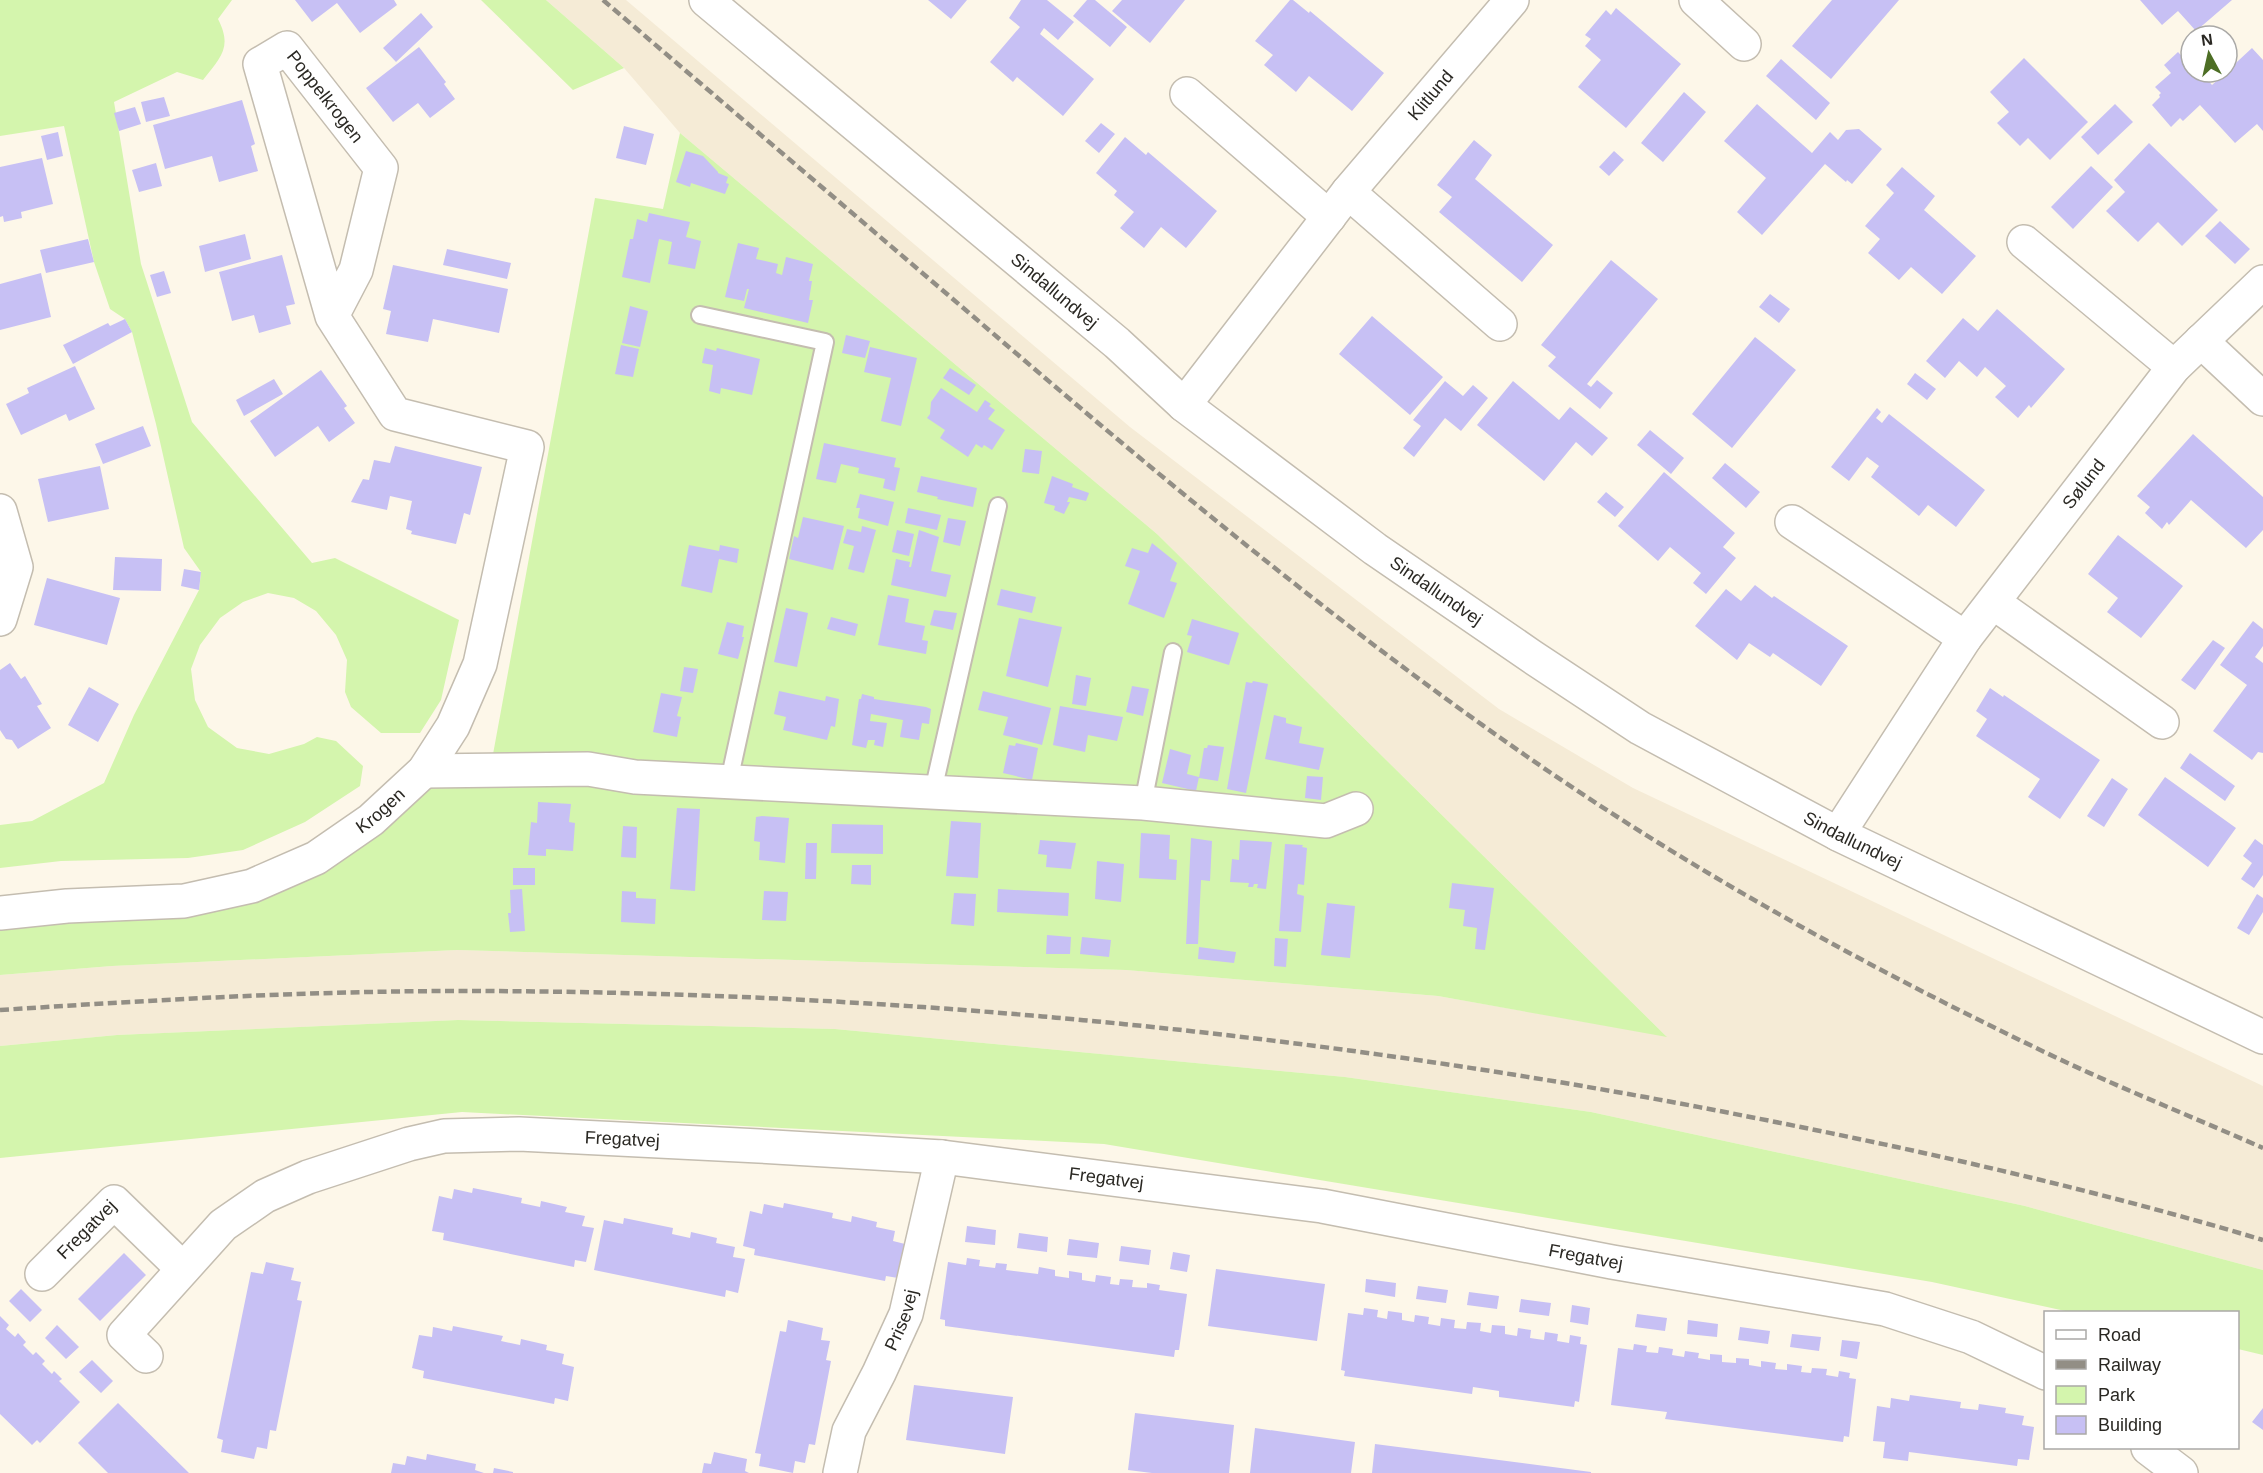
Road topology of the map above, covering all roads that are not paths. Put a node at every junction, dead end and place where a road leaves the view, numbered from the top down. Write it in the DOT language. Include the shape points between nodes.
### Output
graph roads {
  1 [pos="706,0"];
  2 [pos="1512,0"];
  3 [pos="1696,0"];
  4 [pos="1744,44"];
  5 [pos="1187,94"];
  6 [pos="1339,204"];
  7 [pos="2024,242"];
  8 [pos="2263,282"];
  9 [pos="700,315"];
  10 [pos="332,316"];
  11 [pos="1500,324"];
  12 [pos="2201,341"];
  13 [pos="2174,367"];
  14 [pos="2263,399"];
  15 [pos="1184,405"];
  16 [pos="527,447"];
  17 [pos="998,506"];
  18 [pos="0,511"];
  19 [pos="1792,522"];
  20 [pos="1994,603"];
  21 [pos="0,619"];
  22 [pos="1965,638"];
  23 [pos="1173,652"];
  24 [pos="2162,722"];
  25 [pos="424,771"];
  26 [pos="729,781"];
  27 [pos="933,791"];
  28 [pos="1143,803"];
  29 [pos="1356,809"];
  30 [pos="1838,834"];
  31 [pos="0,913"];
  32 [pos="2263,1037"];
  33 [pos="942,1157"];
  34 [pos="183,1269"];
  35 [pos="42,1274"];
  36 [pos="146,1356"];
  37 [pos="2044,1372"];
  38 [pos="2149,1449"];
  39 [pos="840,1473"];
  40 [pos="2181,1473"];
  1 -- 15 [label="street, Sindallundvej" via="1117,343"];
  2 -- 6 [label="street, Klitlund"];
  3 -- 4 [label="street"];
  5 -- 6 [label="street"];
  6 -- 11 [label="street"];
  6 -- 15 [label="street, Klitlund"];
  7 -- 13 [label="street"];
  8 -- 12 [label="street, Sølund"];
  9 -- 26 [label="lane" via="825,342"];
  10 -- 10 [label="street, Poppelkrogen" via="260,64 287,48 381,168 356,270"];
  10 -- 16 [label="street, Poppelkrogen" via="395,414"];
  12 -- 13 [label="street, Sølund"];
  12 -- 14 [label="street"];
  13 -- 20 [label="street, Sølund"];
  15 -- 30 [label="street, Sindallundvej" via="1375,549 1620,715"];
  16 -- 25 [label="street, Krogen" via="480,664 453,726"];
  17 -- 27 [label="lane"];
  18 -- 21 [label="street" via="16,567"];
  19 -- 22 [label="street"];
  20 -- 22 [label="street, Sølund"];
  20 -- 24 [label="street"];
  22 -- 30 [label="street, Sølund"];
  23 -- 28 [label="lane"];
  25 -- 26 [label="street" via="588,769 635,777"];
  25 -- 31 [label="street, Krogen" via="371,820 316,858 252,886 184,901"];
  26 -- 27 [label="street"];
  27 -- 28 [label="street"];
  28 -- 29 [label="street" via="1326,821"];
  30 -- 32 [label="street, Sindallundvej"];
  33 -- 34 [label="street, Fregatvej" via="531,1135 444,1136 308,1177 265,1196 223,1225"];
  33 -- 37 [label="street, Fregatvej" via="1322,1206 1884,1309 1971,1337"];
  33 -- 39 [label="street, Prisevej" via="906,1314 849,1431"];
  34 -- 35 [label="street, Fregatvej" via="114,1202"];
  34 -- 36 [label="street, Fregatvej" via="124,1335"];
  38 -- 40 [label="street"];
}
